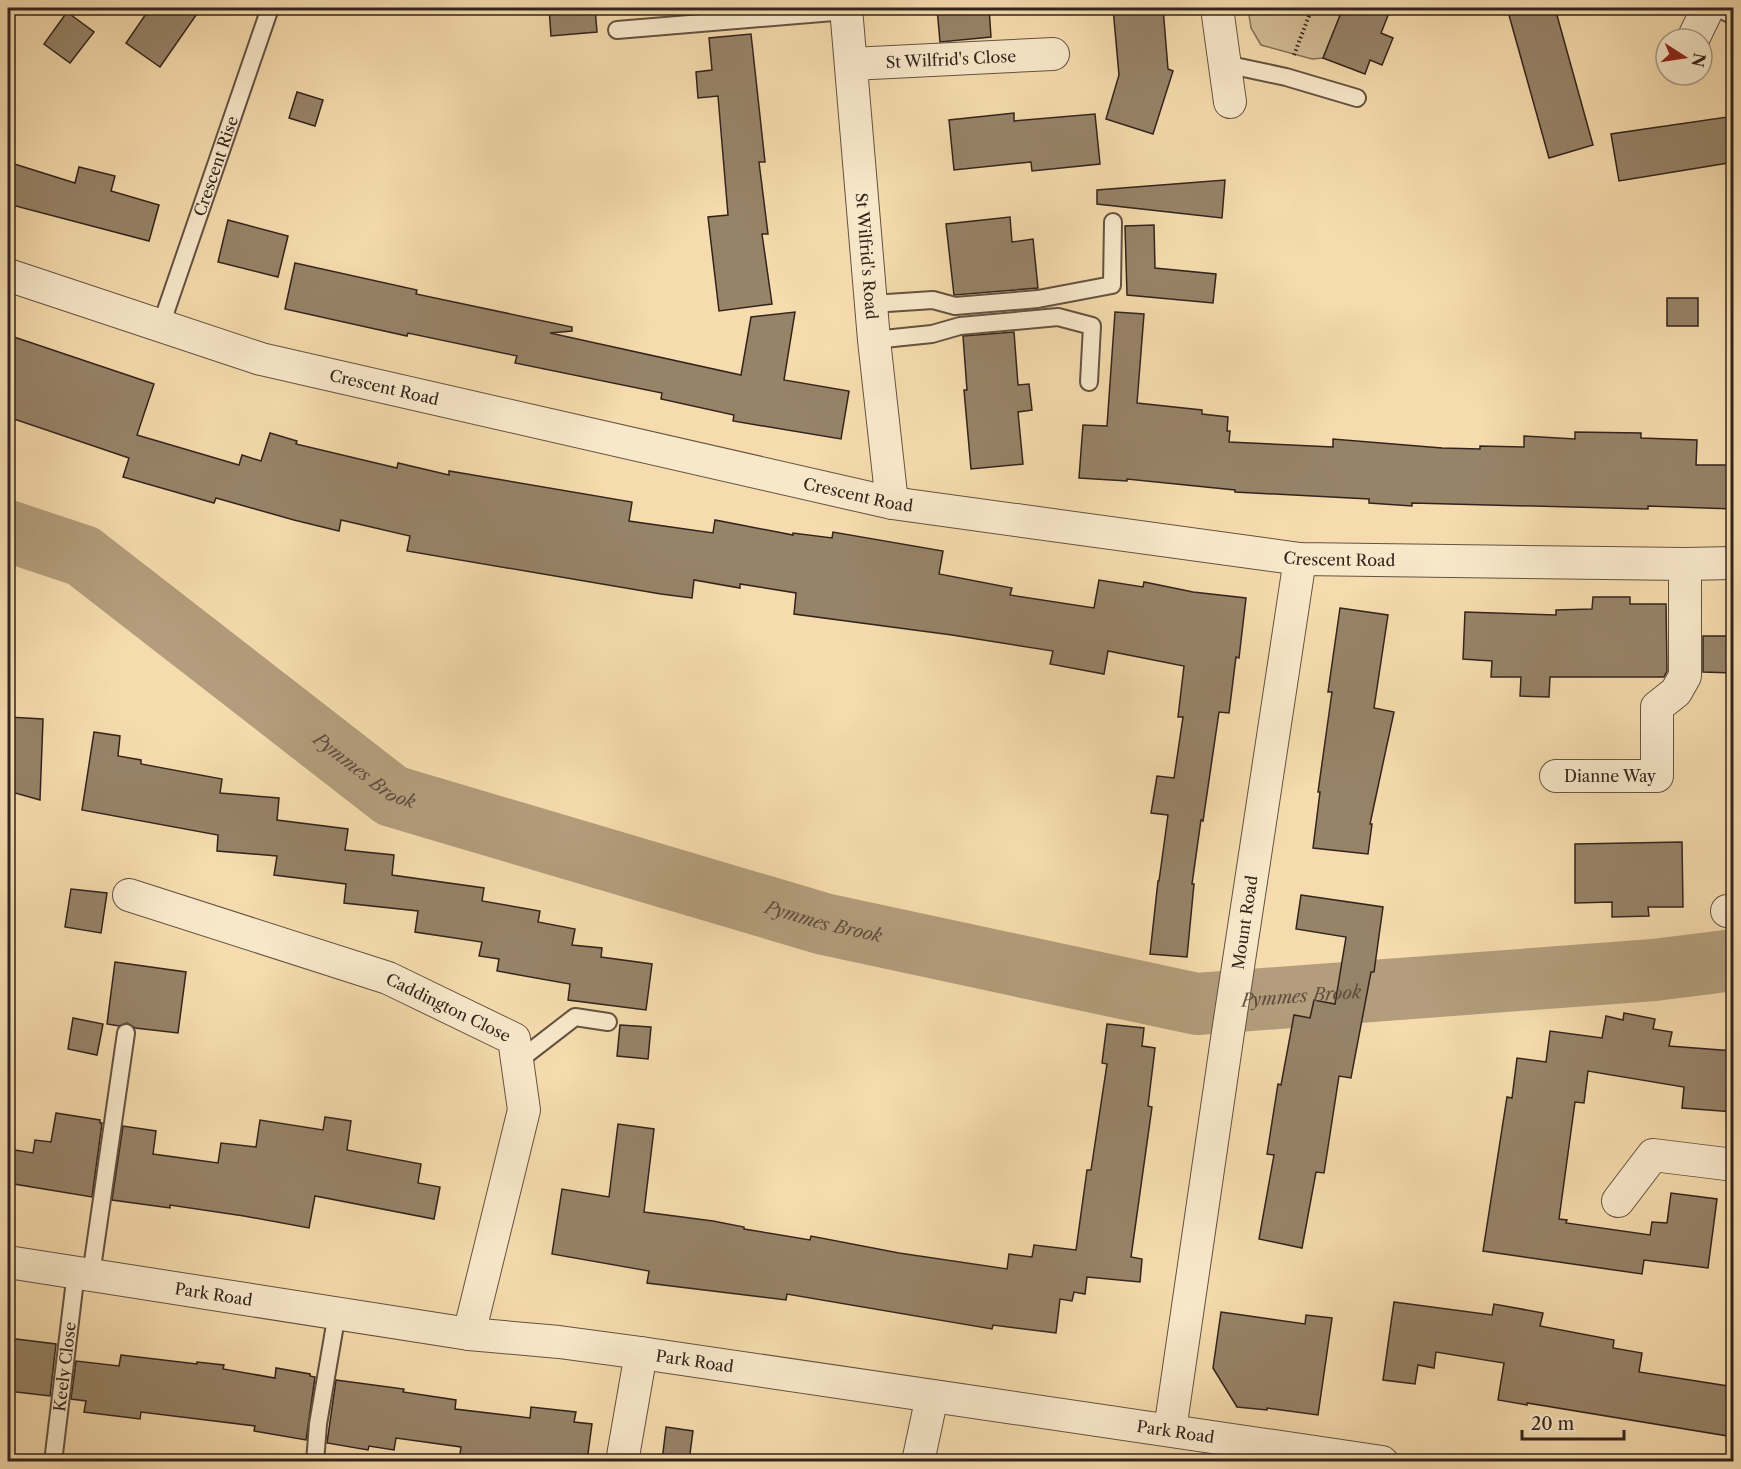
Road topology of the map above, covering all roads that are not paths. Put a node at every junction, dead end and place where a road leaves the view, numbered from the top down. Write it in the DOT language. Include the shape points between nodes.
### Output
graph roads {
  1 [pos="270,8"];
  2 [pos="1217,8"];
  3 [pos="1707,8"];
  4 [pos="1718,8"];
  5 [pos="846,9"];
  6 [pos="1734,16"];
  7 [pos="1698,27"];
  8 [pos="617,30"];
  9 [pos="1053,54"];
  10 [pos="851,64"];
  11 [pos="1225,64"];
  12 [pos="1357,99"];
  13 [pos="1230,102"];
  14 [pos="1113,222"];
  15 [pos="8,275"];
  16 [pos="872,304"];
  17 [pos="161,325"];
  18 [pos="874,340"];
  19 [pos="1089,382"];
  20 [pos="892,503"];
  21 [pos="1299,559"];
  22 [pos="1734,563"];
  23 [pos="1685,564"];
  24 [pos="1556,776"];
  25 [pos="129,895"];
  26 [pos="608,1022"];
  27 [pos="126,1033"];
  28 [pos="518,1061"];
  29 [pos="1734,1165"];
  30 [pos="1618,1200"];
  31 [pos="8,1262"];
  32 [pos="84,1274"];
  33 [pos="337,1313"];
  34 [pos="469,1334"];
  35 [pos="640,1353"];
  36 [pos="932,1395"];
  37 [pos="1170,1430"];
  38 [pos="53,1461"];
  39 [pos="315,1461"];
  40 [pos="622,1461"];
  41 [pos="918,1461"];
  42 [pos="1382,1461"];
  1 -- 17 [label="lane, Crescent Rise"];
  2 -- 11 [label="street"];
  3 -- 7 [label="street"];
  4 -- 6 [label="lane"];
  5 -- 8 [label="lane"];
  5 -- 10 [label="street, St Wilfrid's Road"];
  9 -- 10 [label="street, St Wilfrid's Close"];
  10 -- 16 [label="street, St Wilfrid's Road"];
  11 -- 12 [label="lane" via="1286,77"];
  11 -- 13 [label="street"];
  14 -- 16 [label="lane" via="1112,285 1038,299 955,306 933,300"];
  15 -- 17 [label="street, Crescent Road"];
  16 -- 18 [label="street, St Wilfrid's Road"];
  17 -- 20 [label="street, Crescent Road" via="261,359"];
  18 -- 19 [label="lane" via="932,334 960,326 1058,317 1092,326"];
  18 -- 20 [label="street, St Wilfrid's Road"];
  20 -- 21 [label="street, Crescent Road"];
  21 -- 23 [label="street, Crescent Road"];
  21 -- 37 [label="street, Mount Road"];
  22 -- 23 [label="street, Crescent Road"];
  23 -- 24 [label="street, Dianne Way" via="1685,676 1676,692 1657,707 1657,776"];
  25 -- 28 [label="street, Caddington Close" via="388,978 514,1039"];
  26 -- 28 [label="lane" via="575,1017"];
  27 -- 32 [label="lane, Keely Close"];
  28 -- 34 [label="street, Caddington Close" via="524,1110"];
  29 -- 30 [label="street" via="1653,1155"];
  31 -- 32 [label="street, Park Road"];
  32 -- 33 [label="street, Park Road"];
  32 -- 38 [label="lane, Keely Close"];
  33 -- 34 [label="street, Park Road"];
  33 -- 39 [label="lane"];
  34 -- 35 [label="street, Park Road"];
  35 -- 36 [label="street, Park Road"];
  35 -- 40 [label="street"];
  36 -- 37 [label="street, Park Road"];
  36 -- 41 [label="street"];
  37 -- 42 [label="street, Park Road"];
}
